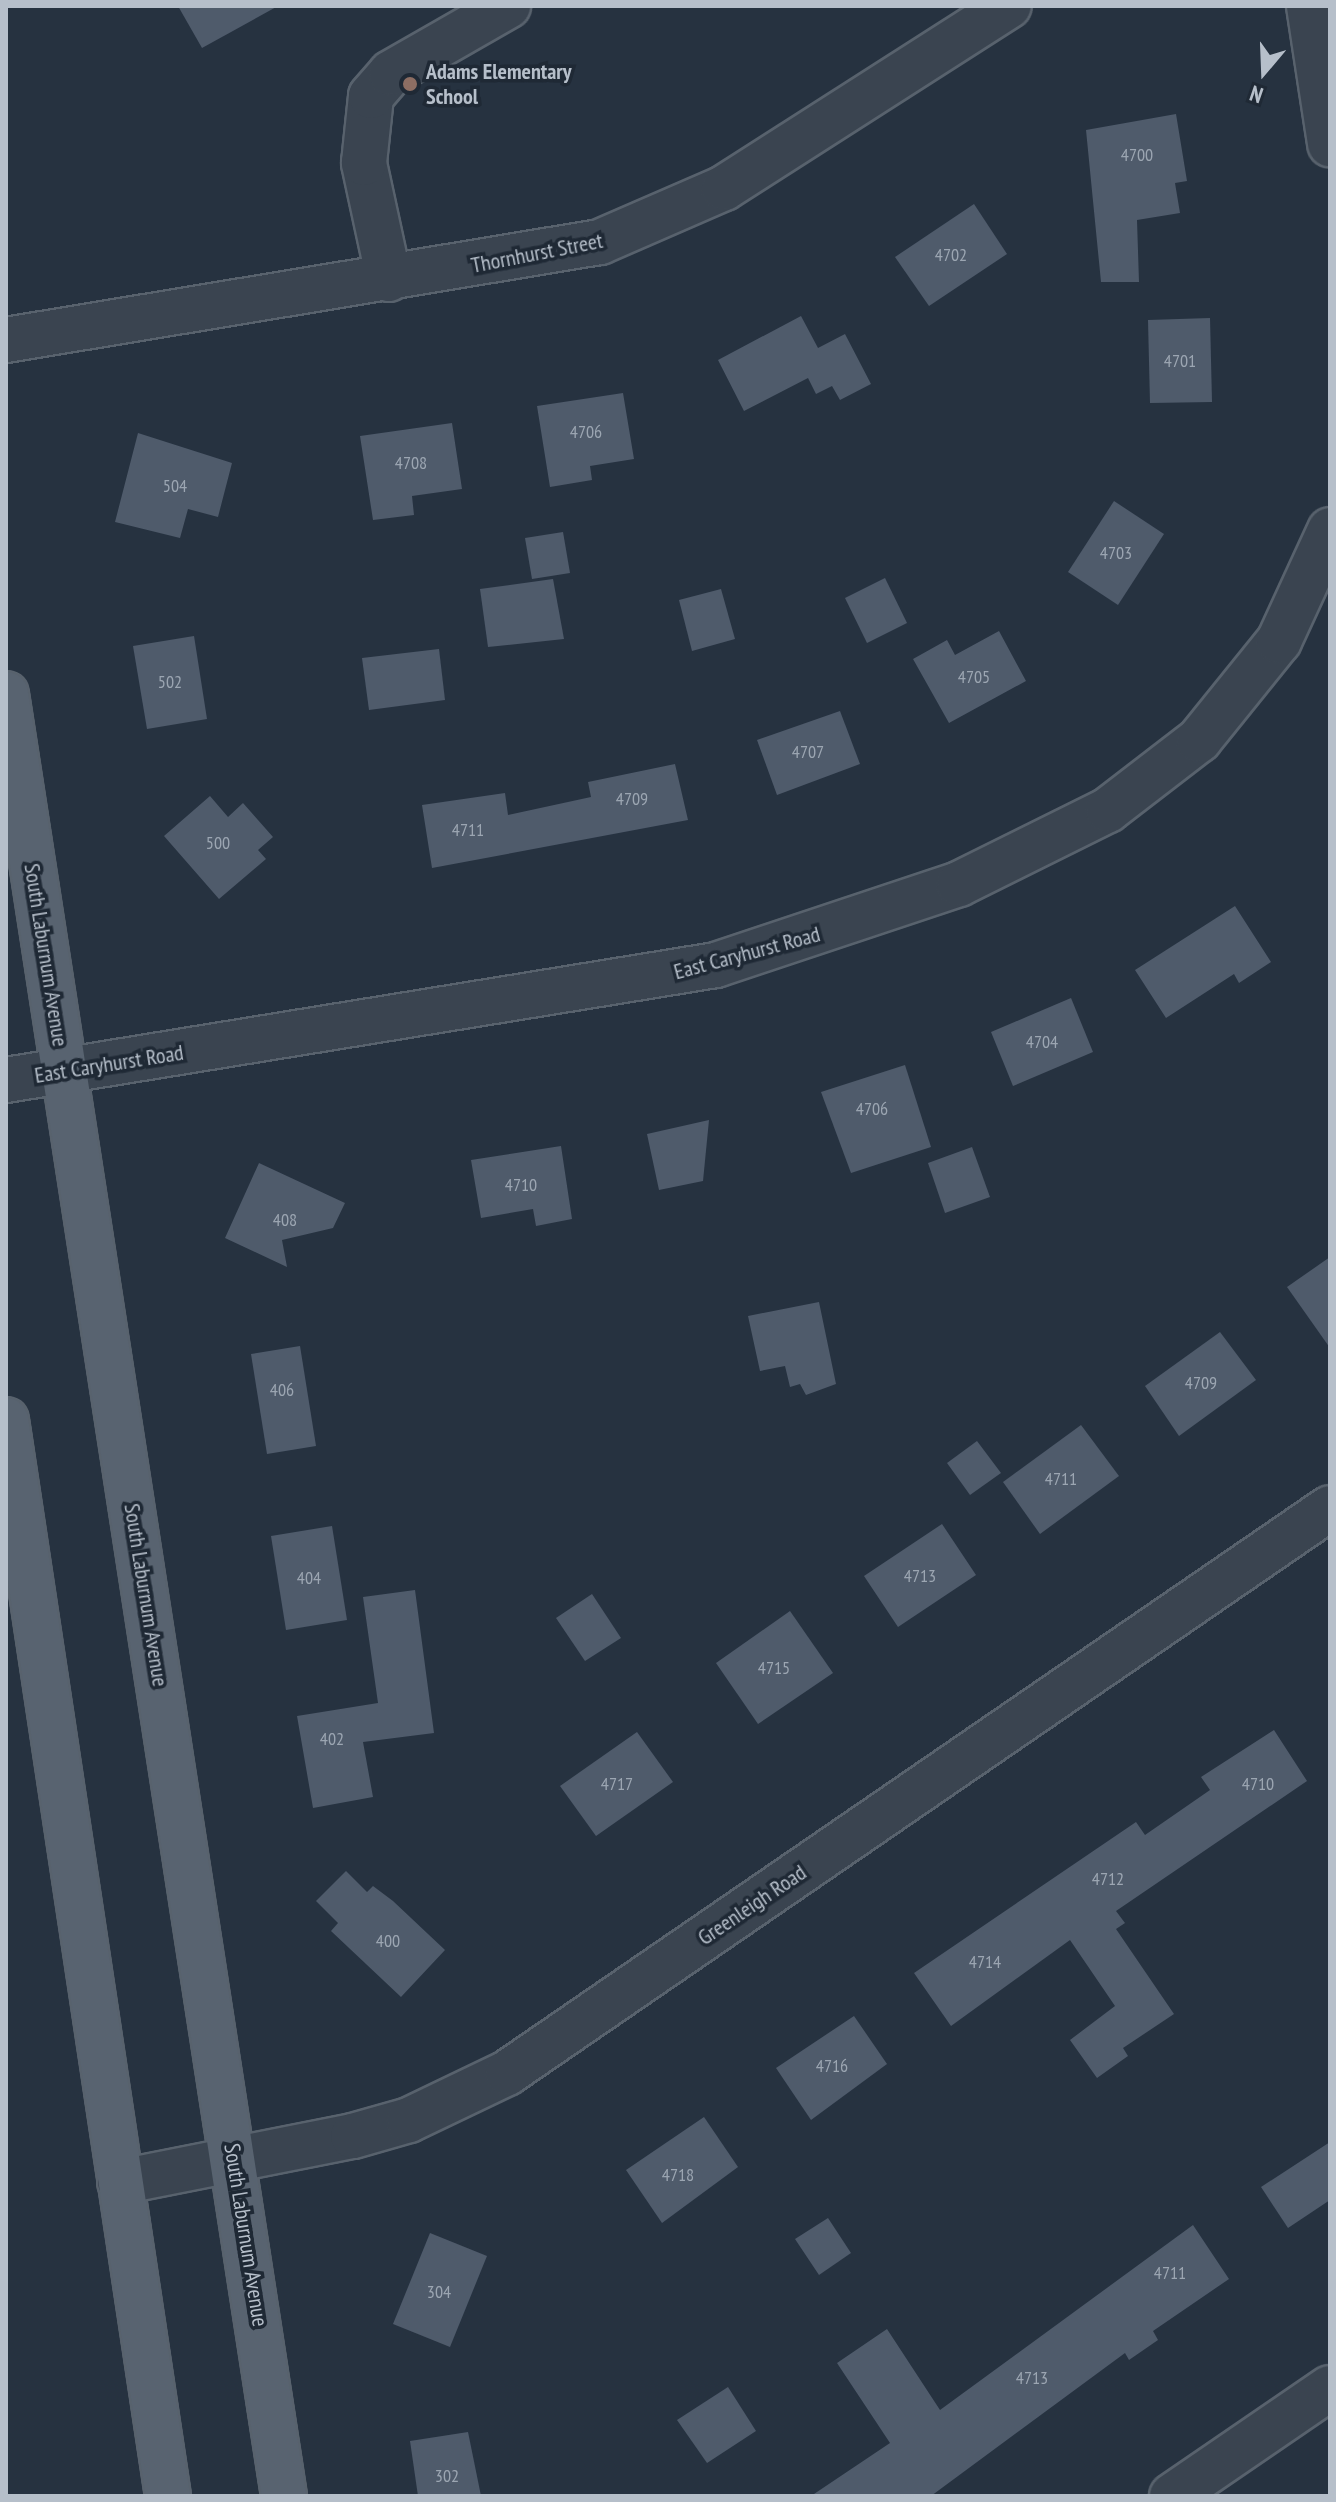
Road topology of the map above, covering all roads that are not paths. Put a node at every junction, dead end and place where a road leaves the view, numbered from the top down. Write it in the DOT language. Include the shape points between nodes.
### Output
graph roads {
  1 [pos="508,6"];
  2 [pos="1009,6"];
  3 [pos="1309,6"];
  4 [pos="1330,144"];
  5 [pos="389,279"];
  6 [pos="6,340"];
  7 [pos="1329,532"];
  8 [pos="6,694"];
  9 [pos="64,1071"];
  10 [pos="6,1080"];
  11 [pos="6,1420"];
  12 [pos="1330,1508"];
  13 [pos="234,2159"];
  14 [pos="120,2182"];
  15 [pos="1330,2388"];
  16 [pos="168,2496"];
  17 [pos="284,2496"];
  18 [pos="1172,2496"];
  1 -- 5 [label="street" via="391,73 371,96 364,163"];
  2 -- 5 [label="street, Thornhurst Street" via="724,188 661,220 600,242"];
  3 -- 4 [label="street"];
  5 -- 6 [label="street, Thornhurst Street"];
  7 -- 9 [label="street, East Caryhurst Road" via="1279,641 1199,740 1108,810 959,884 716,965"];
  8 -- 9 [label="main road, South Laburnum Avenue"];
  9 -- 10 [label="street, East Caryhurst Road"];
  9 -- 13 [label="main road, South Laburnum Avenue"];
  11 -- 14 [label="main road"];
  12 -- 13 [label="street, Greenleigh Road" via="507,2073 409,2120"];
  13 -- 14 [label="street, Greenleigh Road"];
  13 -- 17 [label="main road, South Laburnum Avenue"];
  14 -- 16 [label="main road"];
  15 -- 18 [label="street"];
}
